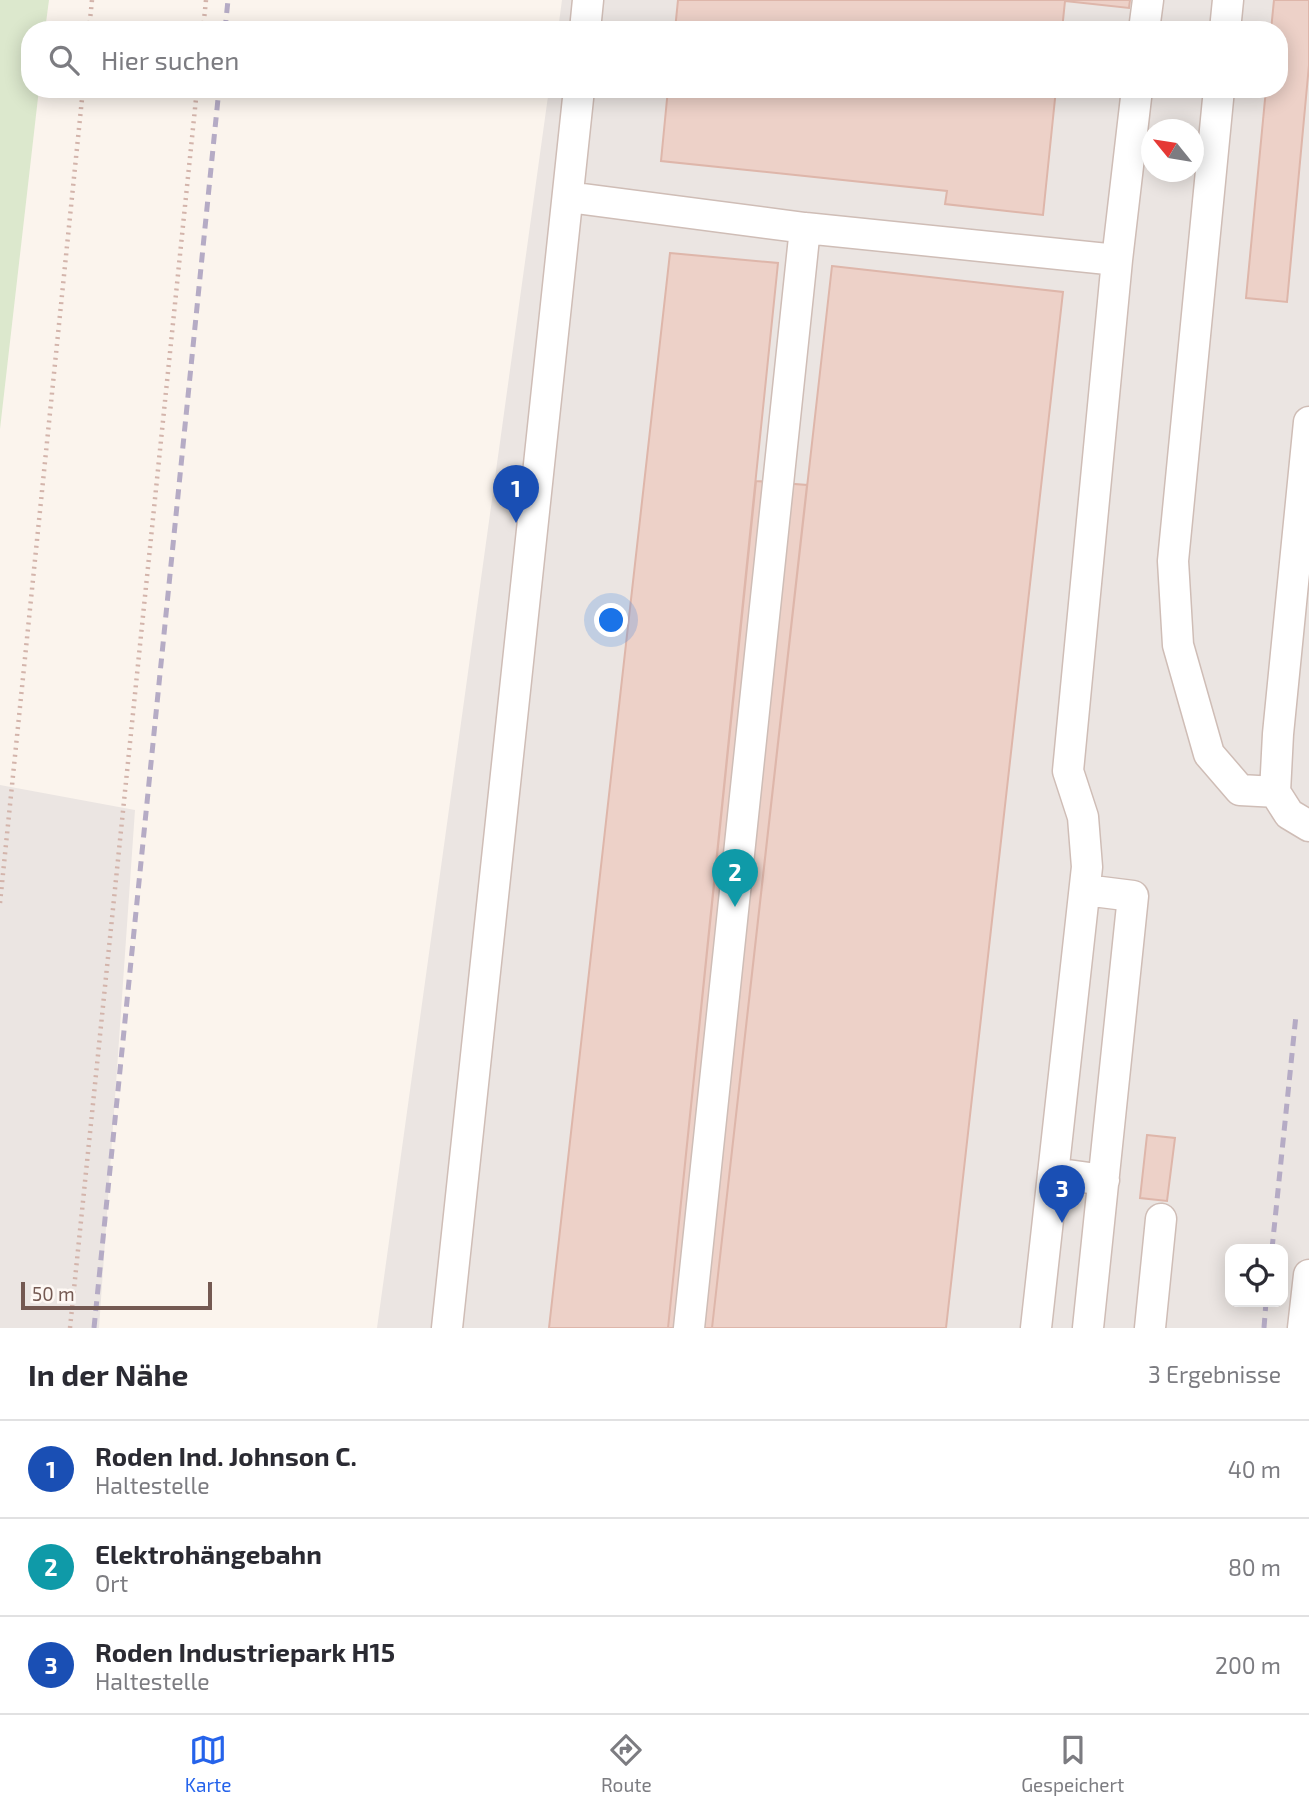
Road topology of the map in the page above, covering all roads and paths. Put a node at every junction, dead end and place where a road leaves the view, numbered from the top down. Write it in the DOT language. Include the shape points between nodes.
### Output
graph roads {
  1 [pos="92,0"];
  2 [pos="206,0"];
  3 [pos="588,0"];
  4 [pos="1148,0"];
  5 [pos="1227,0"];
  6 [pos="90,21"];
  7 [pos="204,21"];
  8 [pos="586,21"];
  9 [pos="1145,21"];
  10 [pos="1226,21"];
  11 [pos="82,98"];
  12 [pos="196,98"];
  13 [pos="578,98"];
  14 [pos="1137,98"];
  15 [pos="1218,98"];
  16 [pos="568,197"];
  17 [pos="804,228"];
  18 [pos="1117,260"];
  19 [pos="1309,422"];
  20 [pos="1275,792"];
  21 [pos="1309,826"];
  22 [pos="1084,890"];
  23 [pos="0,904"];
  24 [pos="1053,1173"];
  25 [pos="1104,1180"];
  26 [pos="1161,1219"];
  27 [pos="1309,1275"];
  28 [pos="71,1328"];
  29 [pos="447,1328"];
  30 [pos="690,1328"];
  31 [pos="1036,1328"];
  32 [pos="1088,1328"];
  33 [pos="1150,1328"];
  34 [pos="1303,1328"];
  1 -- 6 [label="path"];
  2 -- 7 [label="path"];
  3 -- 8 [label="lane"];
  4 -- 9 [label="lane"];
  5 -- 10 [label="lane"];
  11 -- 23 [label="path"];
  12 -- 28 [label="path"];
  13 -- 16 [label="lane"];
  14 -- 18 [label="lane"];
  15 -- 20 [label="lane" via="1173,561 1178,645 1209,754 1240,790"];
  16 -- 17 [label="lane"];
  16 -- 29 [label="lane"];
  17 -- 18 [label="lane"];
  17 -- 30 [label="lane"];
  18 -- 22 [label="lane" via="1068,771 1083,817"];
  19 -- 20 [label="lane"];
  20 -- 21 [label="lane" via="1289,814"];
  22 -- 24 [label="lane"];
  22 -- 25 [label="lane" via="1133,896"];
  24 -- 25 [label="lane"];
  24 -- 31 [label="lane"];
  25 -- 32 [label="lane"];
  26 -- 33 [label="lane"];
  27 -- 34 [label="lane"];
}
